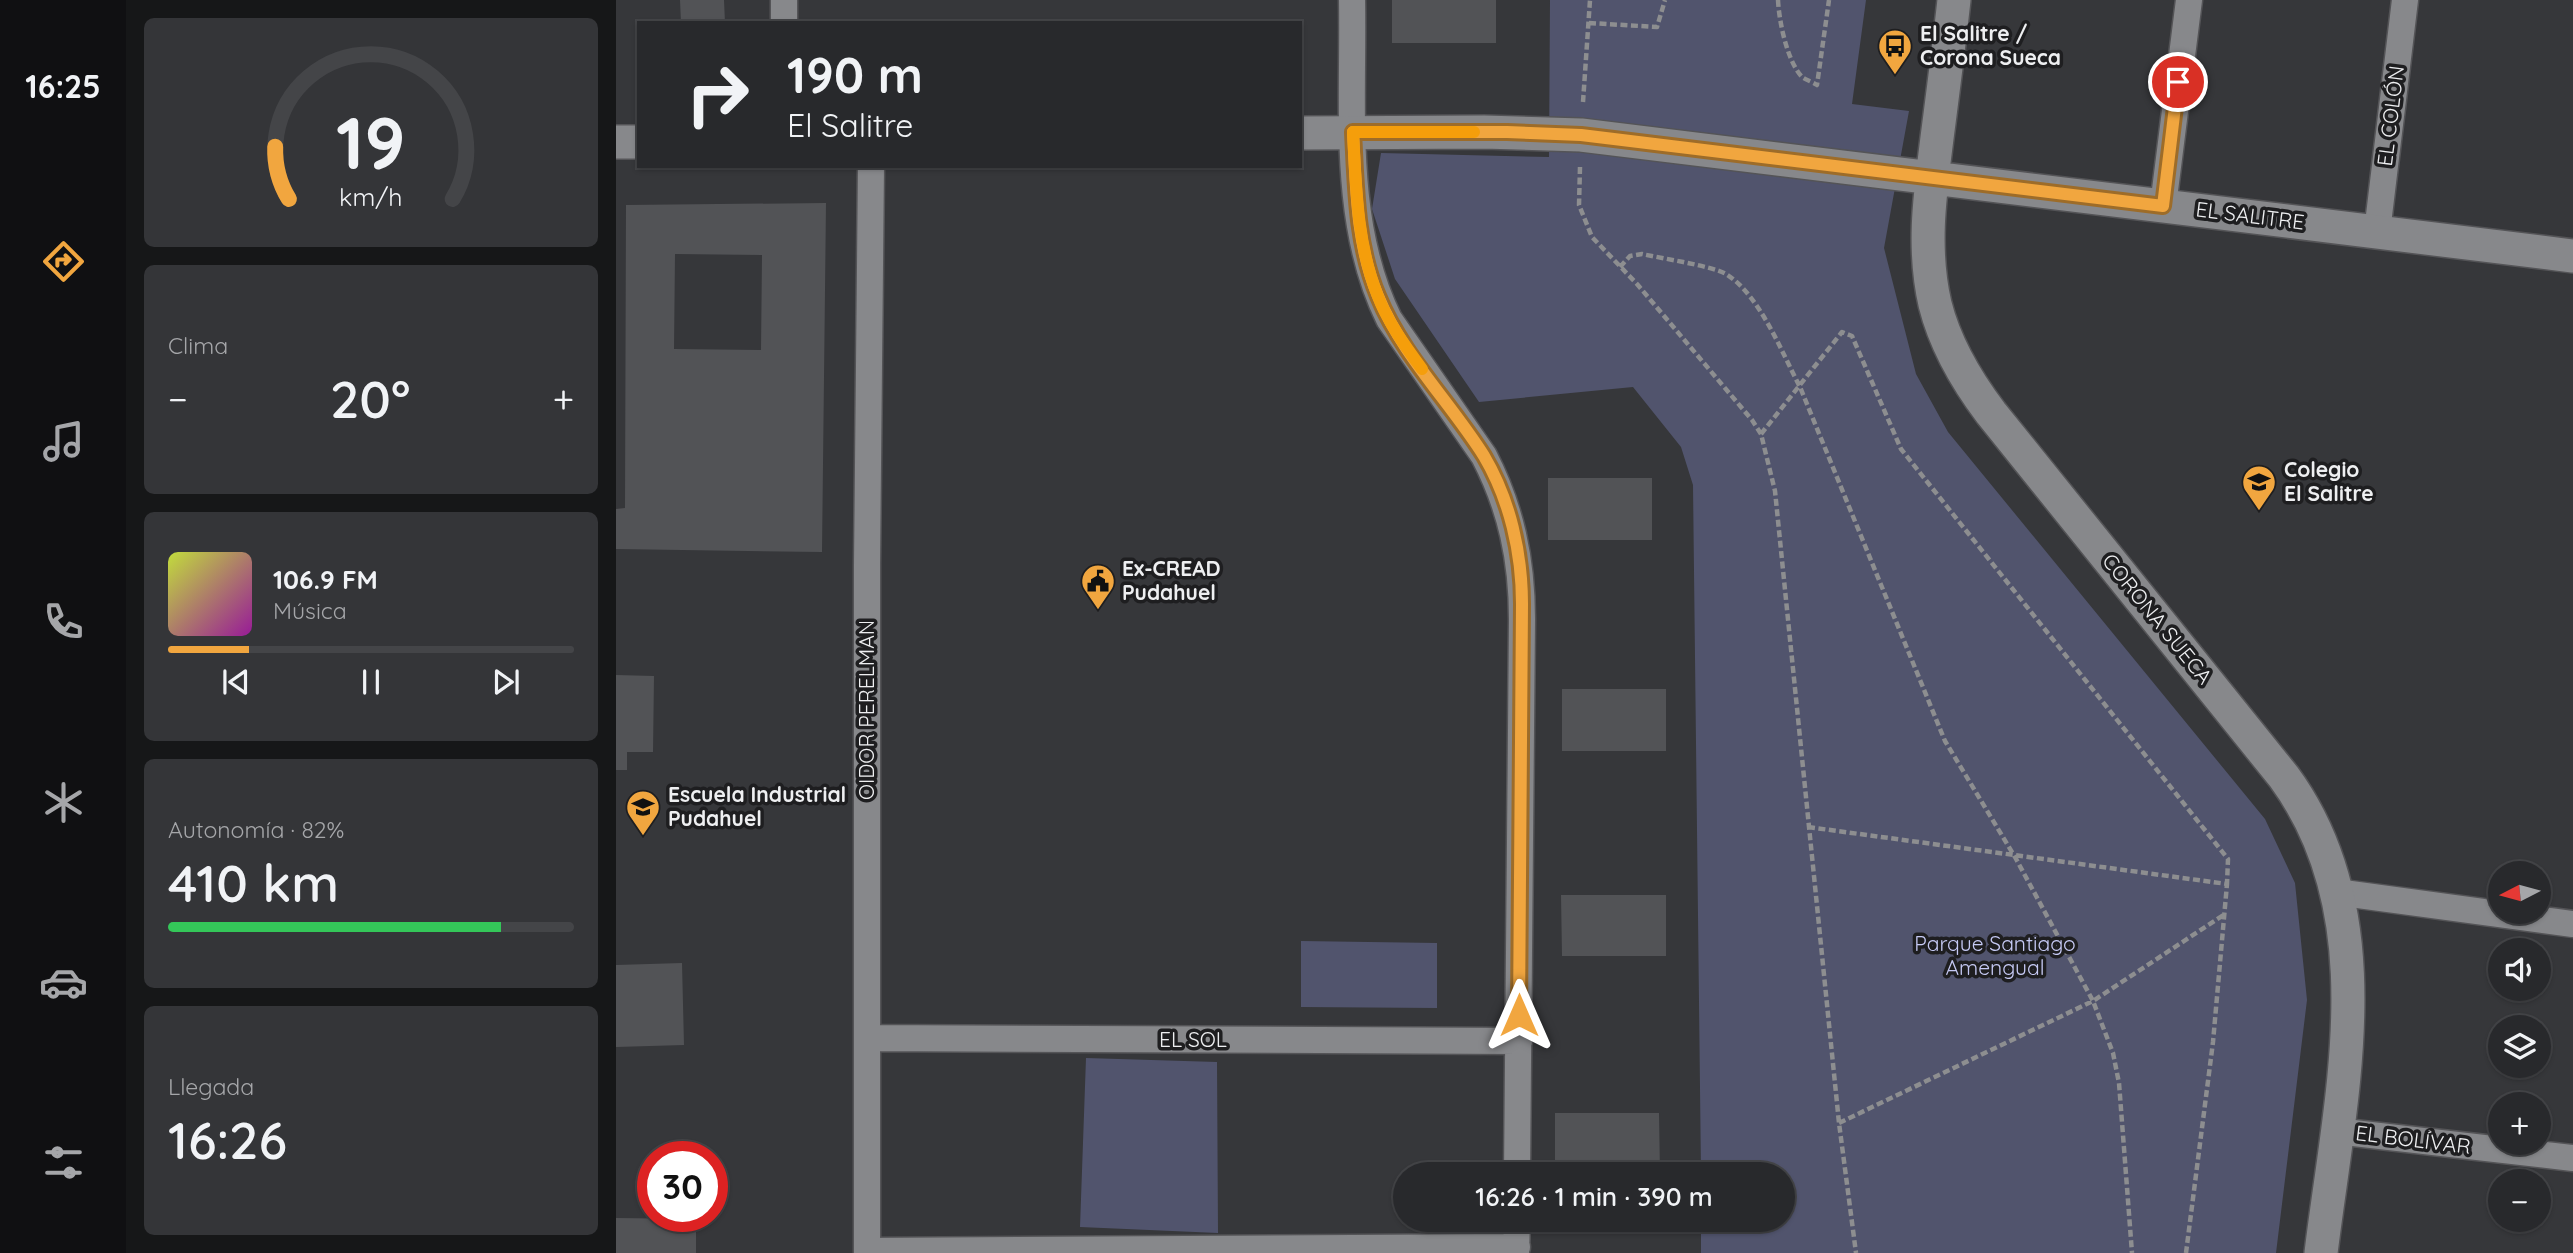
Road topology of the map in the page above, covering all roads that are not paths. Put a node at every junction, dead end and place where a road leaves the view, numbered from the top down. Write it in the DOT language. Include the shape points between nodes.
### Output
graph roads {
  1 [pos="784,0"];
  2 [pos="1352,0"];
  3 [pos="1954,0"];
  4 [pos="2189,0"];
  5 [pos="2405,0"];
  6 [pos="784,21"];
  7 [pos="1353,132"];
  8 [pos="1302,133"];
  9 [pos="616,142"];
  10 [pos="637,142"];
  11 [pos="871,168"];
  12 [pos="1932,178"];
  13 [pos="2163,206"];
  14 [pos="2376,232"];
  15 [pos="2573,256"];
  16 [pos="2336,892"];
  17 [pos="2573,924"];
  18 [pos="867,1038"];
  19 [pos="1519,1041"];
  20 [pos="2336,1131"];
  21 [pos="2573,1158"];
  22 [pos="1517,1162"];
  23 [pos="1517,1232"];
  24 [pos="1517,1250"];
  25 [pos="1080,1251"];
  26 [pos="1289,1251"];
  27 [pos="867,1252"];
  28 [pos="2321,1253"];
  1 -- 6 [label="street"];
  2 -- 7 [label="street"];
  3 -- 12 [label="street, CORONA SUECA"];
  4 -- 13 [label="street"];
  5 -- 14 [label="street, EL COLÓN"];
  7 -- 8 [label="street, EL SALITRE"];
  7 -- 12 [label="street, EL SALITRE" via="1581,135"];
  7 -- 19 [label="street" via="1358,215 1377,295 1404,343 1484,456 1506,505 1519,560"];
  9 -- 10 [label="street"];
  11 -- 18 [label="street, OIDOR PERELMAN"];
  12 -- 13 [label="street, EL SALITRE"];
  12 -- 16 [label="street, CORONA SUECA" via="1927,222 1930,274 1938,315 1956,360 1991,413 2297,794 2326,856"];
  13 -- 14 [label="street, EL SALITRE"];
  14 -- 15 [label="street, EL SALITRE"];
  16 -- 17 [label="street"];
  16 -- 20 [label="street, CORONA SUECA" via="2348,957 2349,1003"];
  18 -- 19 [label="street, EL SOL"];
  18 -- 27 [label="street, OIDOR PERELMAN"];
  19 -- 22 [label="street"];
  20 -- 21 [label="street, EL BOLÍVAR"];
  20 -- 28 [label="street, CORONA SUECA"];
  23 -- 24 [label="street"];
  24 -- 26 [label="street"];
  25 -- 26 [label="street"];
  25 -- 27 [label="street"];
}
